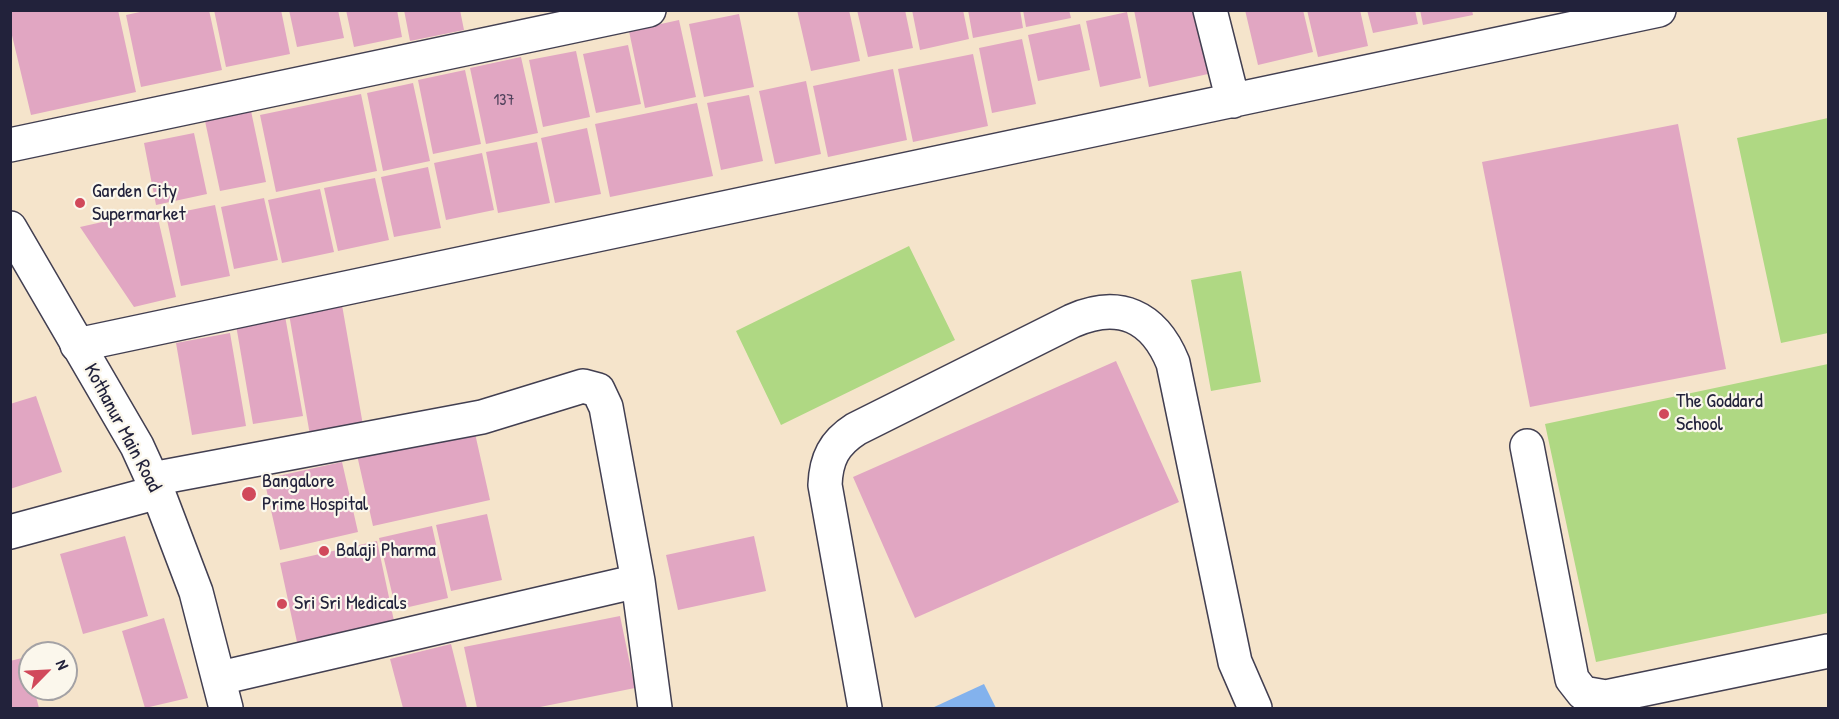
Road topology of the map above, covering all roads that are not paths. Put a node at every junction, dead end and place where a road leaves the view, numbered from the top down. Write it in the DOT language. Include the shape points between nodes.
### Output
graph roads {
  1 [pos="649,10"];
  2 [pos="1210,10"];
  3 [pos="1659,10"];
  4 [pos="1233,101"];
  5 [pos="10,145"];
  6 [pos="10,228"];
  7 [pos="77,345"];
  8 [pos="1527,446"];
  9 [pos="155,486"];
  10 [pos="10,532"];
  11 [pos="638,581"];
  12 [pos="1828,651"];
  13 [pos="223,693"];
  14 [pos="655,708"];
  15 [pos="866,708"];
  16 [pos="1255,708"];
  1 -- 5 [label="street"];
  2 -- 4 [label="street"];
  3 -- 4 [label="street"];
  4 -- 7 [label="street"];
  6 -- 7 [label="street, Kothanur Main Road"];
  7 -- 9 [label="street, Kothanur Main Road" via="137,446"];
  8 -- 12 [label="street" via="1572,679 1583,693 1606,697"];
  9 -- 10 [label="street"];
  9 -- 11 [label="street" via="482,417 583,386 598,390 606,407"];
  9 -- 13 [label="street, Kothanur Main Road" via="196,592"];
  11 -- 13 [label="street"];
  11 -- 14 [label="street"];
  15 -- 16 [label="street" via="825,485 830,454 856,429 1072,321 1106,311 1141,320 1166,345 1173,363 1235,662"];
}
